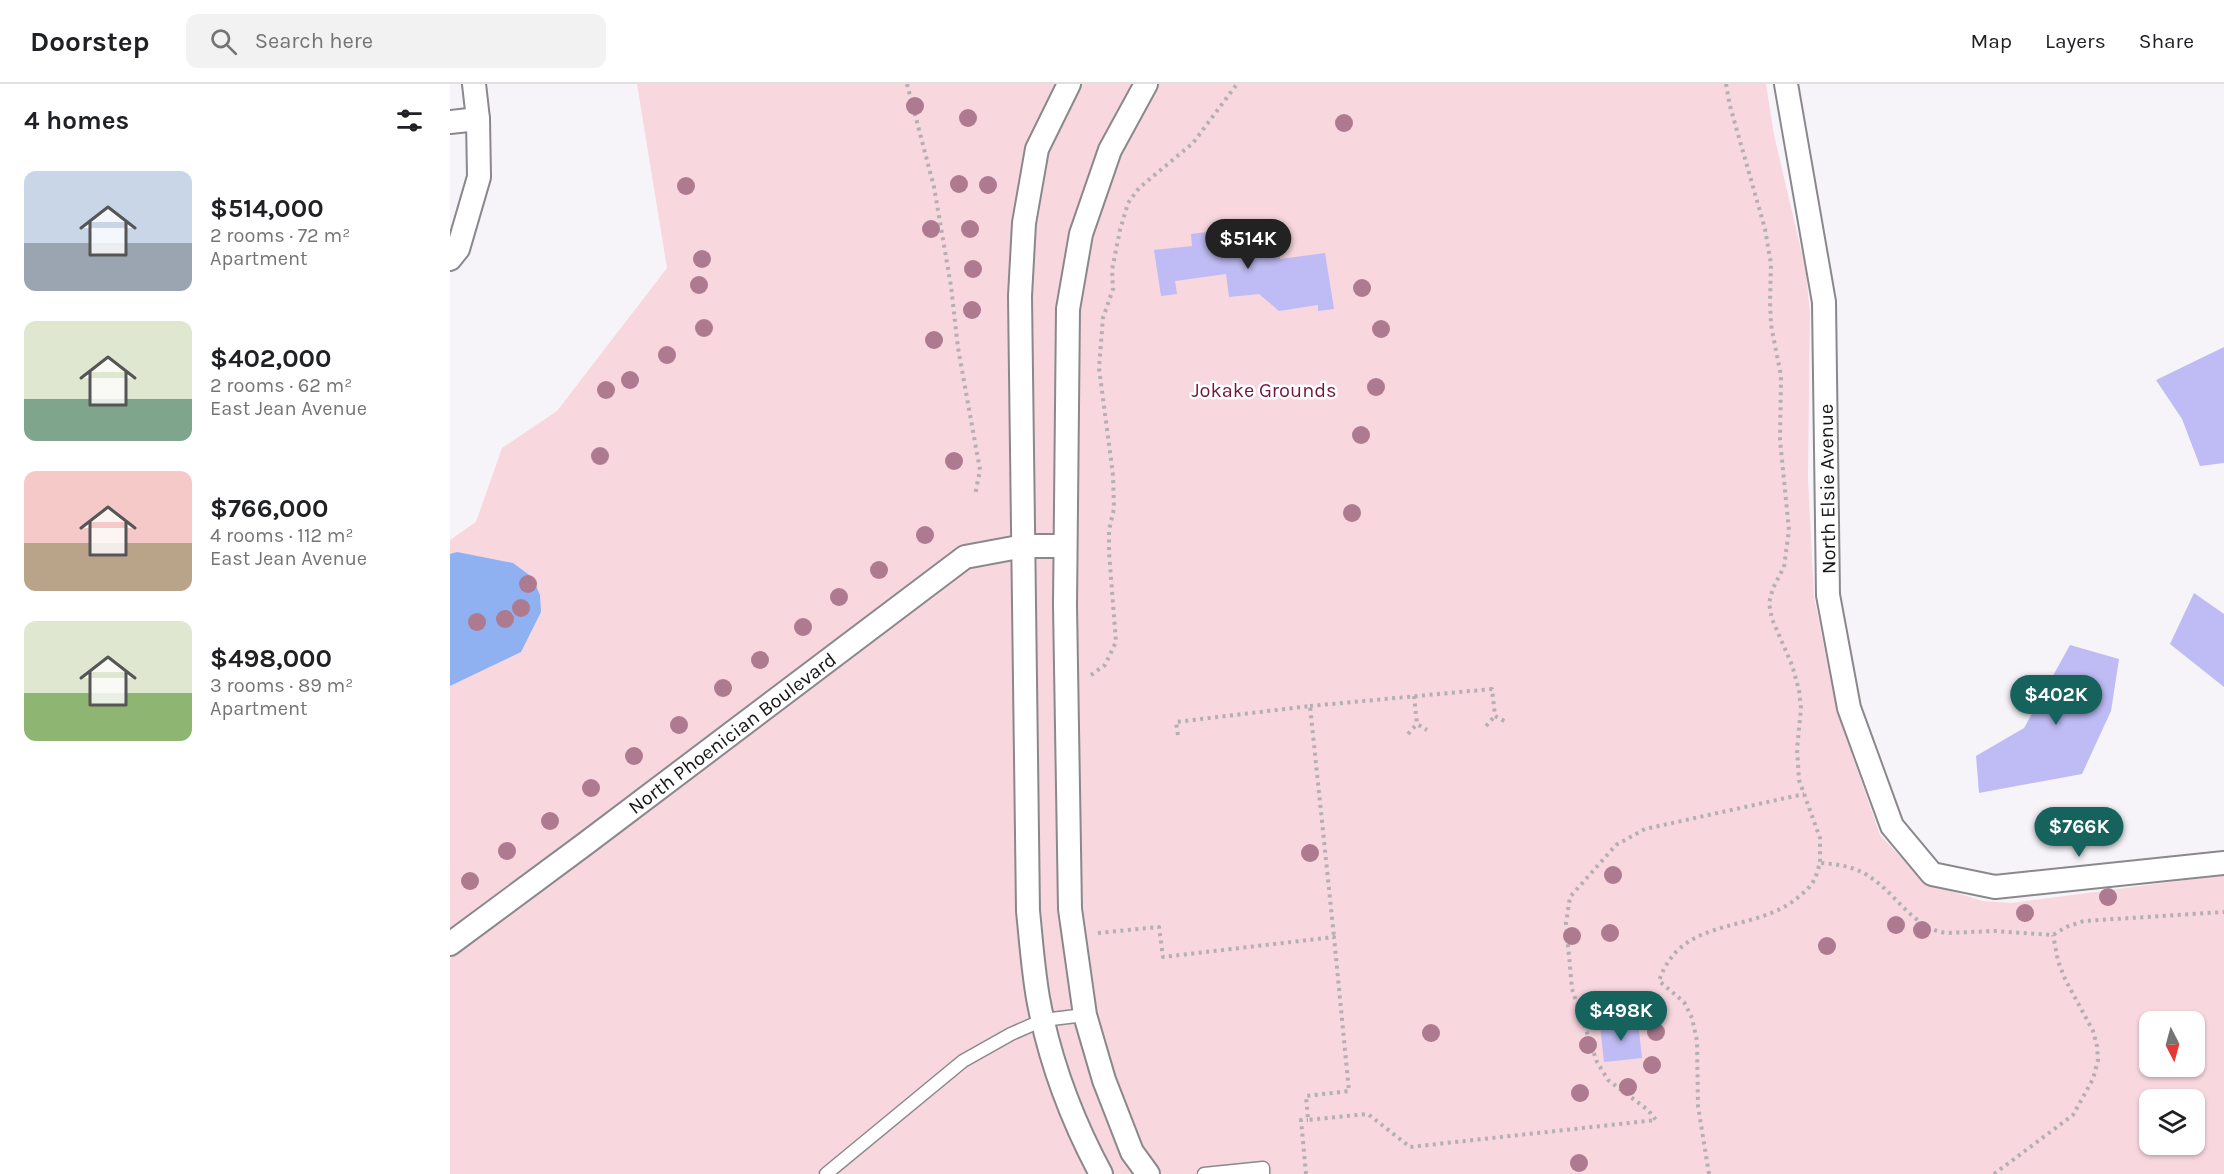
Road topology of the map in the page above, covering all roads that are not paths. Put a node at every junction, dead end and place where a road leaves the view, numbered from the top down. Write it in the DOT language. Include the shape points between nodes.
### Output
graph roads {
  1 [pos="474,84"];
  2 [pos="1068,84"];
  3 [pos="1146,84"];
  4 [pos="1786,84"];
  5 [pos="478,119"];
  6 [pos="450,122"];
  7 [pos="450,259"];
  8 [pos="1024,546"];
  9 [pos="1065,546"];
  10 [pos="2224,863"];
  11 [pos="450,944"];
  12 [pos="1085,1015"];
  13 [pos="1042,1020"];
  14 [pos="826,1174"];
  15 [pos="1101,1174"];
  16 [pos="1148,1174"];
  17 [pos="1204,1174"];
  18 [pos="1263,1174"];
  1 -- 5 [label="street"];
  2 -- 8 [label="street" via="1037,149 1024,223 1020,297"];
  3 -- 9 [label="street" via="1110,150 1081,234 1068,309"];
  4 -- 10 [label="street, North Elsie Avenue" via="1824,302 1828,595 1849,708 1892,826 1932,874 1995,887"];
  5 -- 6 [label="street"];
  5 -- 7 [label="street" via="479,177 458,249"];
  8 -- 9 [label="street, North Phoenician Boulevard"];
  8 -- 11 [label="street, North Phoenician Boulevard" via="964,557"];
  8 -- 13 [label="street" via="1028,911"];
  9 -- 12 [label="street" via="1070,909"];
  12 -- 13 [label="lane"];
  12 -- 16 [label="street" via="1104,1080 1132,1152"];
  13 -- 14 [label="lane" via="963,1061"];
  13 -- 15 [label="street" via="1083,1140"];
  17 -- 18 [label="lane" via="1263,1168"];
}
